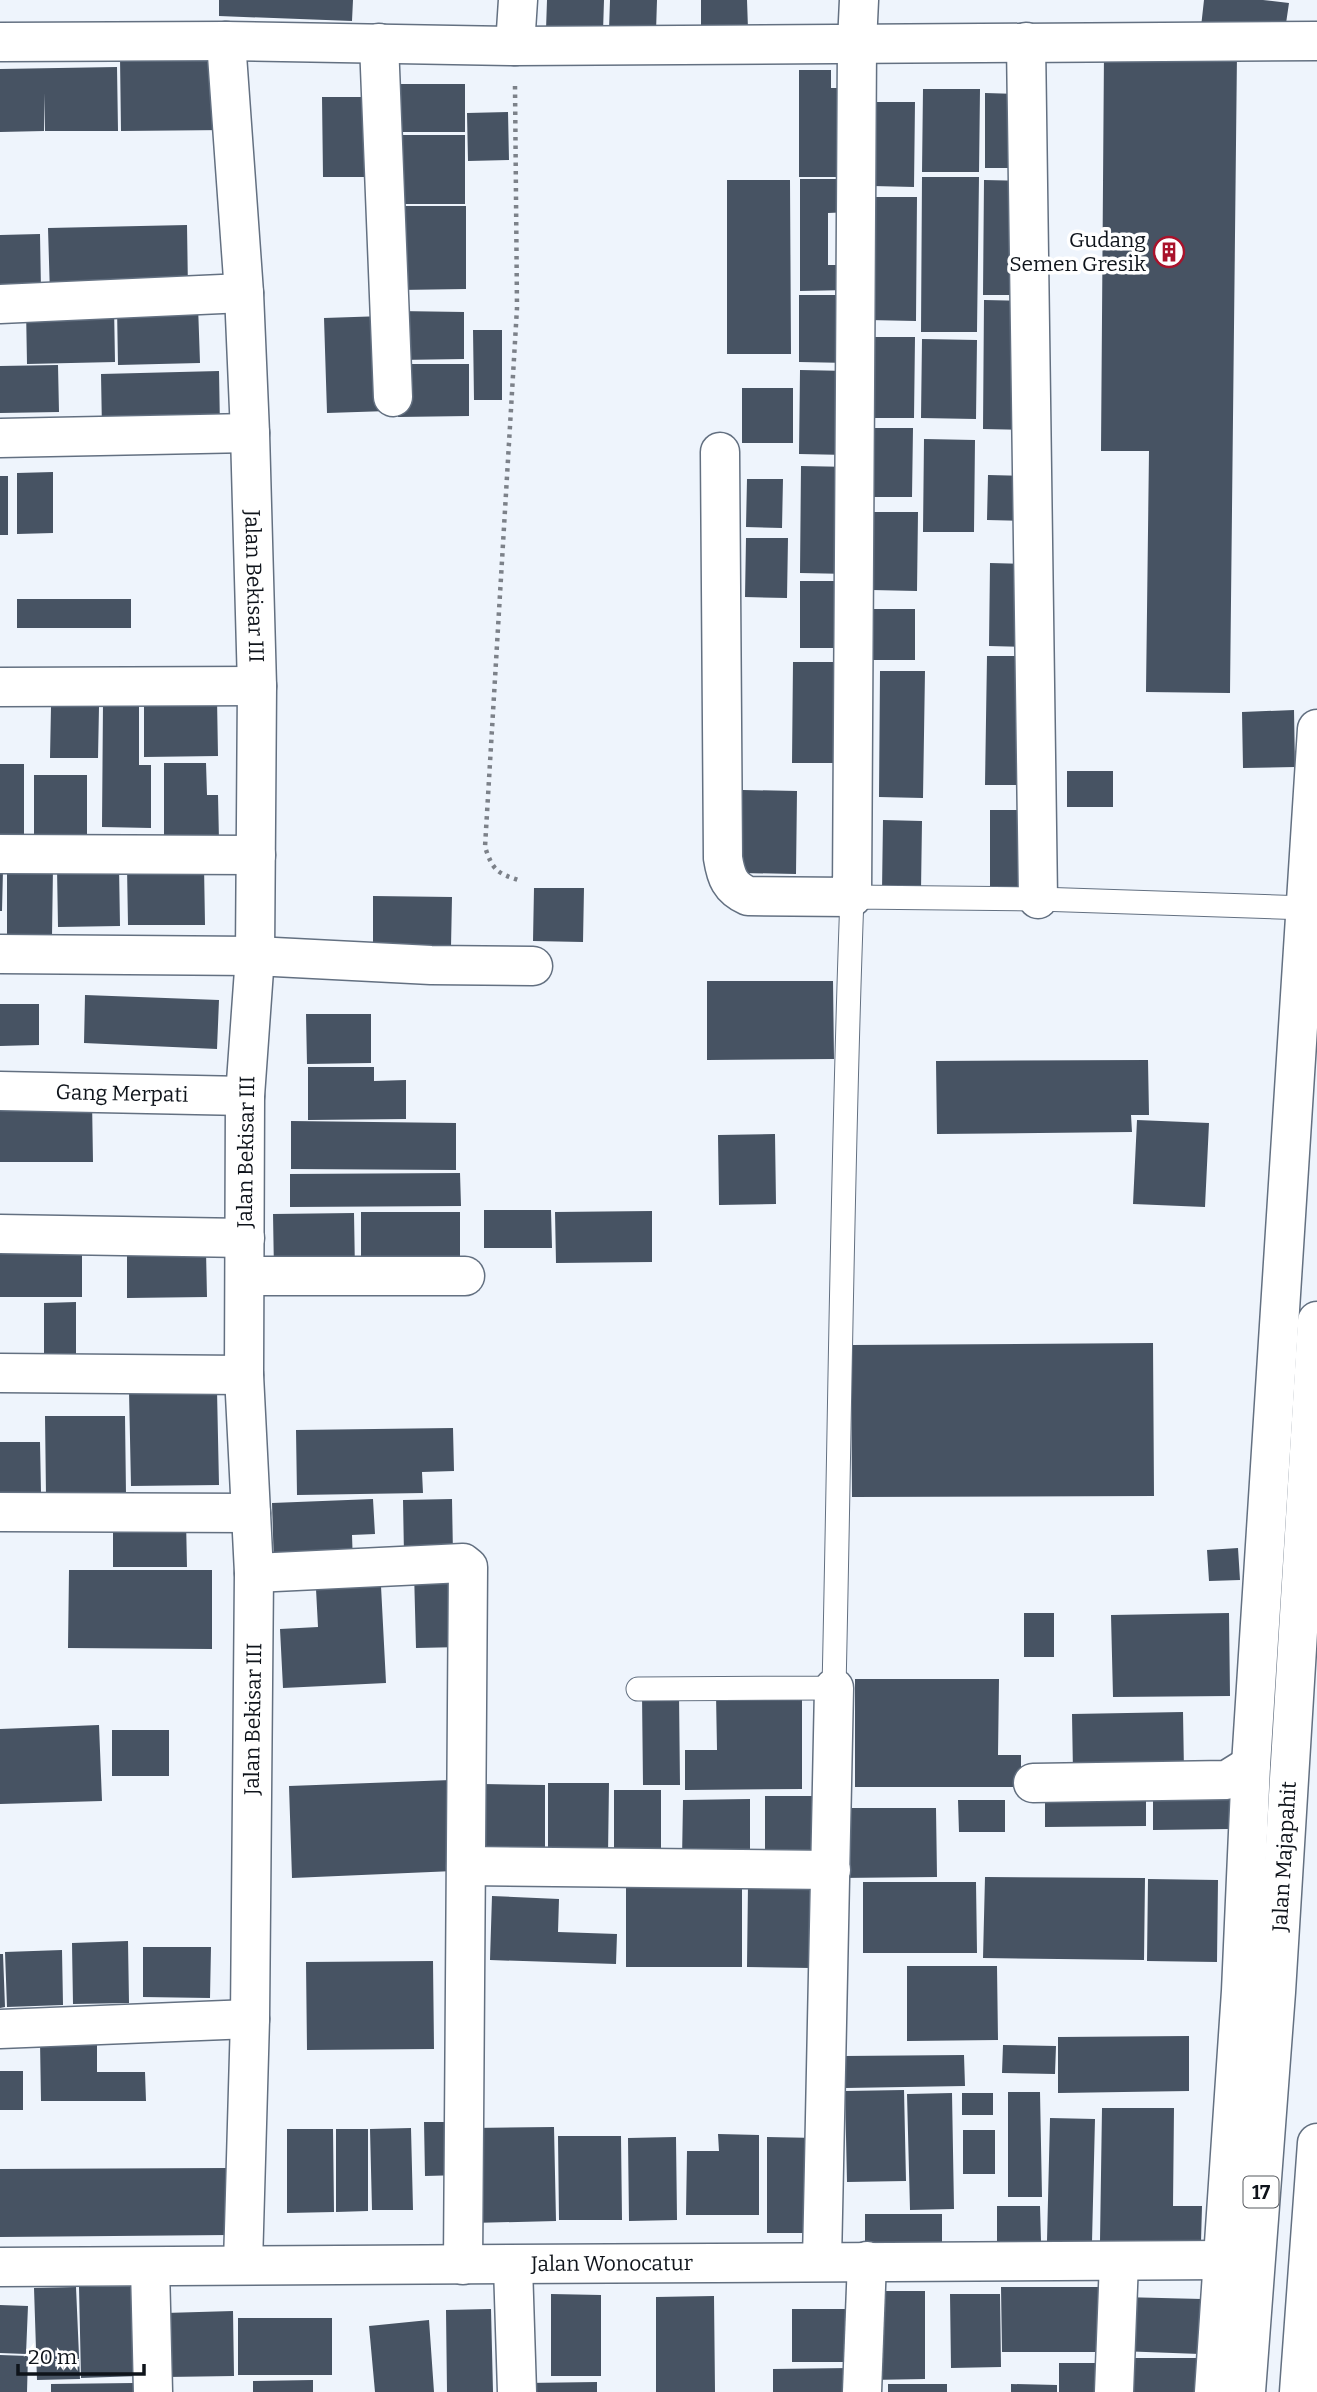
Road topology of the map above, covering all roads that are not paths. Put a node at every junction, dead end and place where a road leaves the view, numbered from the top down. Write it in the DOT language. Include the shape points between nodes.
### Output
graph roads {
  1 [pos="518,0"];
  2 [pos="859,0"];
  3 [pos="226,41"];
  4 [pos="1317,41"];
  5 [pos="0,42"];
  6 [pos="1026,42"];
  7 [pos="379,43"];
  8 [pos="857,43"];
  9 [pos="515,46"];
  10 [pos="244,293"];
  11 [pos="0,304"];
  12 [pos="393,397"];
  13 [pos="250,433"];
  14 [pos="0,438"];
  15 [pos="720,452"];
  16 [pos="257,686"];
  17 [pos="0,687"];
  18 [pos="1317,729"];
  19 [pos="0,854"];
  20 [pos="256,855"];
  21 [pos="852,897"];
  22 [pos="1038,899"];
  23 [pos="1306,908"];
  24 [pos="0,954"];
  25 [pos="255,956"];
  26 [pos="533,966"];
  27 [pos="0,1091"];
  28 [pos="245,1096"];
  29 [pos="0,1234"];
  30 [pos="245,1238"];
  31 [pos="245,1276"];
  32 [pos="465,1276"];
  33 [pos="1317,1321"];
  34 [pos="0,1373"];
  35 [pos="244,1375"];
  36 [pos="1313,1443"];
  37 [pos="0,1512"];
  38 [pos="251,1513"];
  39 [pos="1310,1570"];
  40 [pos="254,1573"];
  41 [pos="834,1688"];
  42 [pos="638,1689"];
  43 [pos="1251,1765"];
  44 [pos="1033,1783"];
  45 [pos="466,1866"];
  46 [pos="831,1870"];
  47 [pos="250,2019"];
  48 [pos="0,2029"];
  49 [pos="1317,2143"];
  50 [pos="1224,2260"];
  51 [pos="822,2261"];
  52 [pos="867,2261"];
  53 [pos="1119,2261"];
  54 [pos="243,2264"];
  55 [pos="463,2265"];
  56 [pos="513,2266"];
  57 [pos="0,2267"];
  58 [pos="150,2267"];
  59 [pos="153,2392"];
  60 [pos="517,2392"];
  61 [pos="862,2392"];
  62 [pos="1114,2392"];
  63 [pos="1214,2392"];
  64 [pos="1246,2392"];
  65 [pos="1299,2392"];
  1 -- 9 [label="main road"];
  2 -- 8 [label="main road"];
  3 -- 5 [label="main road"];
  3 -- 7 [label="main road"];
  3 -- 10 [label="main road, Jalan Bekisar III"];
  4 -- 6 [label="main road"];
  6 -- 8 [label="main road"];
  6 -- 22 [label="main road"];
  7 -- 9 [label="main road"];
  7 -- 12 [label="main road"];
  8 -- 9 [label="main road"];
  8 -- 21 [label="main road"];
  10 -- 11 [label="main road"];
  10 -- 13 [label="main road, Jalan Bekisar III"];
  13 -- 14 [label="main road"];
  13 -- 16 [label="main road, Jalan Bekisar III"];
  15 -- 21 [label="main road" via="726,877 748,896"];
  16 -- 17 [label="main road"];
  16 -- 20 [label="main road, Jalan Bekisar III"];
  18 -- 23 [label="main road"];
  19 -- 20 [label="main road"];
  20 -- 25 [label="main road, Jalan Bekisar III"];
  21 -- 22 [label="lane"];
  21 -- 41 [label="lane" via="843,1126"];
  22 -- 23 [label="lane"];
  23 -- 43 [label="main road"];
  24 -- 25 [label="main road"];
  25 -- 26 [label="main road"];
  25 -- 28 [label="main road, Jalan Bekisar III"];
  27 -- 28 [label="main road, Gang Merpati"];
  28 -- 30 [label="main road, Jalan Bekisar III"];
  29 -- 30 [label="main road"];
  30 -- 31 [label="main road, Jalan Bekisar III"];
  31 -- 32 [label="main road"];
  31 -- 35 [label="main road, Jalan Bekisar III"];
  33 -- 36 [label="main road, Jalan Majapahit / 17"];
  34 -- 35 [label="main road"];
  35 -- 38 [label="main road, Jalan Bekisar III"];
  36 -- 39 [label="main road, Jalan Majapahit / 17"];
  37 -- 38 [label="main road"];
  38 -- 40 [label="main road, Jalan Bekisar III"];
  39 -- 64 [label="main road, Jalan Majapahit / 17"];
  40 -- 45 [label="main road" via="463,1563 468,1567"];
  40 -- 47 [label="main road, Jalan Bekisar III"];
  41 -- 42 [label="lane"];
  41 -- 46 [label="main road"];
  43 -- 44 [label="main road" via="1227,1780"];
  43 -- 50 [label="main road"];
  45 -- 46 [label="main road"];
  45 -- 55 [label="main road"];
  46 -- 51 [label="main road"];
  47 -- 48 [label="main road"];
  47 -- 54 [label="main road, Jalan Bekisar III"];
  49 -- 65 [label="main road"];
  50 -- 53 [label="main road, Jalan Wonocatur"];
  50 -- 63 [label="main road"];
  51 -- 52 [label="main road, Jalan Wonocatur"];
  51 -- 56 [label="main road, Jalan Wonocatur"];
  52 -- 53 [label="main road, Jalan Wonocatur"];
  52 -- 61 [label="main road"];
  53 -- 62 [label="main road"];
  54 -- 55 [label="main road, Jalan Wonocatur"];
  54 -- 58 [label="main road, Jalan Wonocatur"];
  55 -- 56 [label="main road, Jalan Wonocatur"];
  56 -- 60 [label="main road"];
  57 -- 58 [label="main road, Jalan Wonocatur"];
  58 -- 59 [label="main road"];
}
